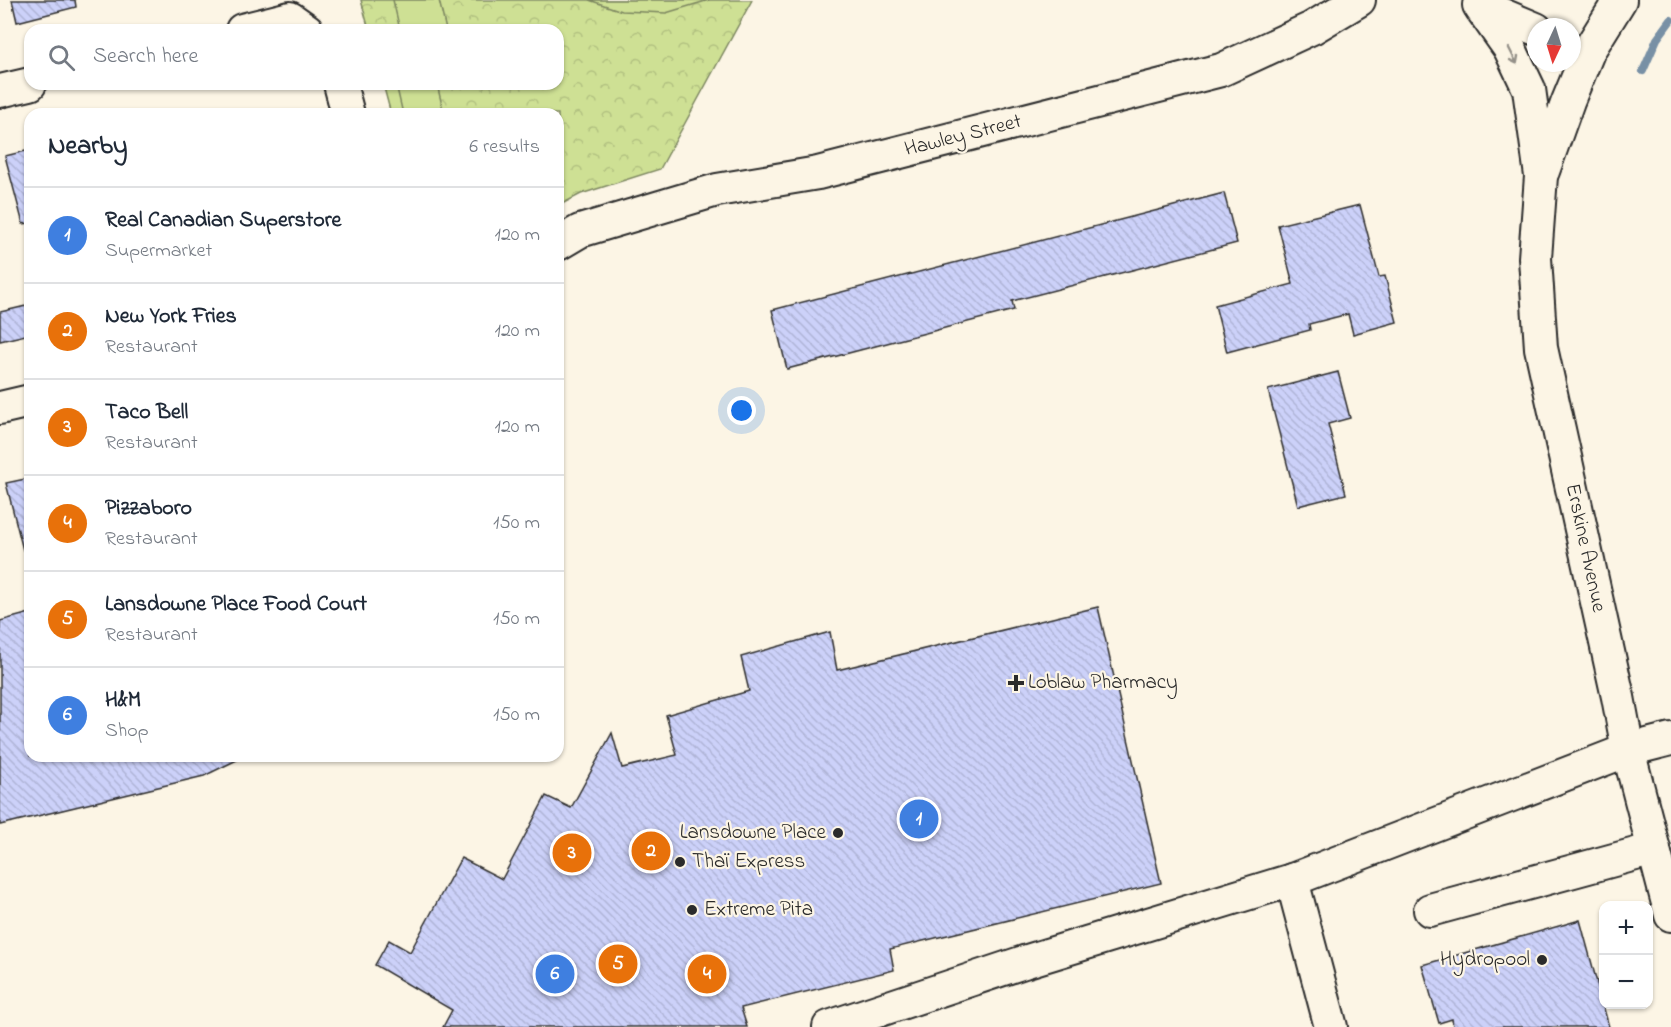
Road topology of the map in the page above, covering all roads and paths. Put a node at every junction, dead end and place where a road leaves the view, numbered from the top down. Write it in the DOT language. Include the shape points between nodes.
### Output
graph roads {
  1 [pos="1359,0"];
  2 [pos="1620,0"];
  3 [pos="1478,4"];
  4 [pos="266,24"];
  5 [pos="298,24"];
  6 [pos="1527,25"];
  7 [pos="1581,46"];
  8 [pos="1575,72"];
  9 [pos="24,85"];
  10 [pos="342,90"];
  11 [pos="0,91"];
  12 [pos="346,108"];
  13 [pos="1541,176"];
  14 [pos="564,240"];
  15 [pos="24,402"];
  16 [pos="0,408"];
  17 [pos="1671,738"];
  18 [pos="1628,750"];
  19 [pos="1653,849"];
  20 [pos="1292,880"];
  21 [pos="1430,910"];
  22 [pos="1671,915"];
  23 [pos="829,1027"];
  24 [pos="1331,1027"];
  1 -- 14 [label="street, Hawley Street" via="1312,28 1221,70 818,173 717,190 580,231"];
  2 -- 7 [label="street"];
  3 -- 6 [label="street"];
  3 -- 13 [label="street, one-way" via="1510,49 1529,89"];
  4 -- 5 [label="street" via="290,18"];
  8 -- 13 [label="street"];
  9 -- 11 [label="street"];
  10 -- 12 [label="street"];
  13 -- 18 [label="street, Erskine Avenue" via="1536,258 1541,348"];
  15 -- 16 [label="street"];
  17 -- 18 [label="street"];
  18 -- 19 [label="street, Erskine Avenue"];
  18 -- 20 [label="street"];
  19 -- 21 [label="street"];
  19 -- 22 [label="street, Erskine Avenue"];
  20 -- 23 [label="street"];
  20 -- 24 [label="street"];
}
